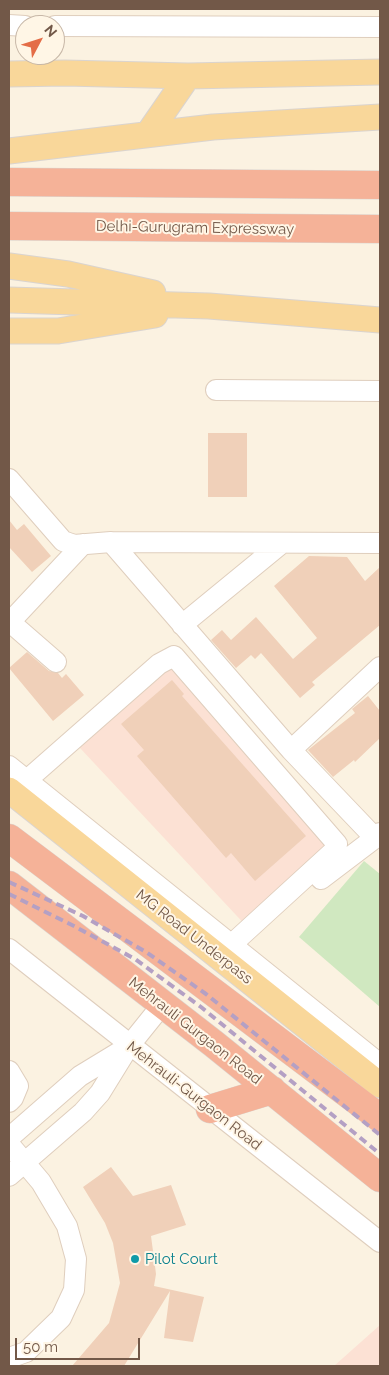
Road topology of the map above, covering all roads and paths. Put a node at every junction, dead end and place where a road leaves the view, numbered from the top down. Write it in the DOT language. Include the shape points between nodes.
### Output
graph roads {
  1 [pos="65,26"];
  2 [pos="380,26"];
  3 [pos="380,72"];
  4 [pos="9,74"];
  5 [pos="188,76"];
  6 [pos="380,117"];
  7 [pos="148,134"];
  8 [pos="9,151"];
  9 [pos="380,170"];
  10 [pos="9,182"];
  11 [pos="346,185"];
  12 [pos="380,185"];
  13 [pos="9,226"];
  14 [pos="380,229"];
  15 [pos="9,266"];
  16 [pos="9,300"];
  17 [pos="209,306"];
  18 [pos="380,320"];
  19 [pos="9,331"];
  20 [pos="216,390"];
  21 [pos="380,391"];
  22 [pos="9,479"];
  23 [pos="110,542"];
  24 [pos="282,543"];
  25 [pos="380,543"];
  26 [pos="83,544"];
  27 [pos="182,625"];
  28 [pos="56,662"];
  29 [pos="380,667"];
  30 [pos="291,750"];
  31 [pos="9,766"];
  32 [pos="18,785"];
  33 [pos="377,836"];
  34 [pos="9,838"];
  35 [pos="9,885"];
  36 [pos="235,948"];
  37 [pos="9,949"];
  38 [pos="162,1005"];
  39 [pos="129,1046"];
  40 [pos="380,1064"];
  41 [pos="9,1071"];
  42 [pos="380,1085"];
  43 [pos="272,1090"];
  44 [pos="9,1102"];
  45 [pos="210,1109"];
  46 [pos="380,1118"];
  47 [pos="9,1138"];
  48 [pos="9,1144"];
  49 [pos="24,1163"];
  50 [pos="9,1176"];
  51 [pos="380,1178"];
  52 [pos="380,1242"];
  53 [pos="9,1358"];
  1 -- 2 [label="street"];
  3 -- 5 [label="main road"];
  4 -- 5 [label="main road"];
  5 -- 7 [label="main road"];
  6 -- 7 [label="main road"];
  7 -- 8 [label="main road"];
  9 -- 11 [label="highway"];
  10 -- 11 [label="highway"];
  11 -- 12 [label="highway"];
  13 -- 14 [label="highway, Delhi-Gurugram Expressway"];
  15 -- 17 [label="main road" via="68,274"];
  16 -- 17 [label="main road"];
  17 -- 18 [label="main road"];
  17 -- 19 [label="main road" via="58,331"];
  20 -- 21 [label="street"];
  22 -- 26 [label="street" via="63,541"];
  23 -- 24 [label="street"];
  23 -- 26 [label="street"];
  23 -- 27 [label="street"];
  24 -- 25 [label="street"];
  24 -- 27 [label="street"];
  26 -- 28 [label="street" via="10,622"];
  27 -- 30 [label="street"];
  29 -- 30 [label="street"];
  30 -- 33 [label="street"];
  31 -- 32 [label="street"];
  32 -- 36 [label="street"];
  32 -- 36 [label="street" via="159,664 174,656 337,844 336,849"];
  32 -- 42 [label="main road, MG Road Underpass"];
  33 -- 36 [label="street"];
  34 -- 46 [label="highway"];
  35 -- 38 [label="highway, Mehrauli Gurgaon Road"];
  36 -- 40 [label="street"];
  37 -- 39 [label="street, Mehrauli-Gurgaon Road"];
  38 -- 39 [label="street"];
  38 -- 43 [label="highway, Mehrauli Gurgaon Road"];
  39 -- 45 [label="street, Mehrauli-Gurgaon Road"];
  39 -- 47 [label="street" via="80,1076"];
  39 -- 49 [label="street" via="89,1106"];
  41 -- 44 [label="street" via="18,1086"];
  43 -- 45 [label="highway"];
  43 -- 51 [label="highway, Mehrauli Gurgaon Road"];
  45 -- 52 [label="street, Mehrauli-Gurgaon Road"];
  48 -- 49 [label="street"];
  49 -- 50 [label="street"];
  49 -- 53 [label="street" via="41,1182 67,1226 76,1259 74,1290 61,1318 26,1352"];
}
